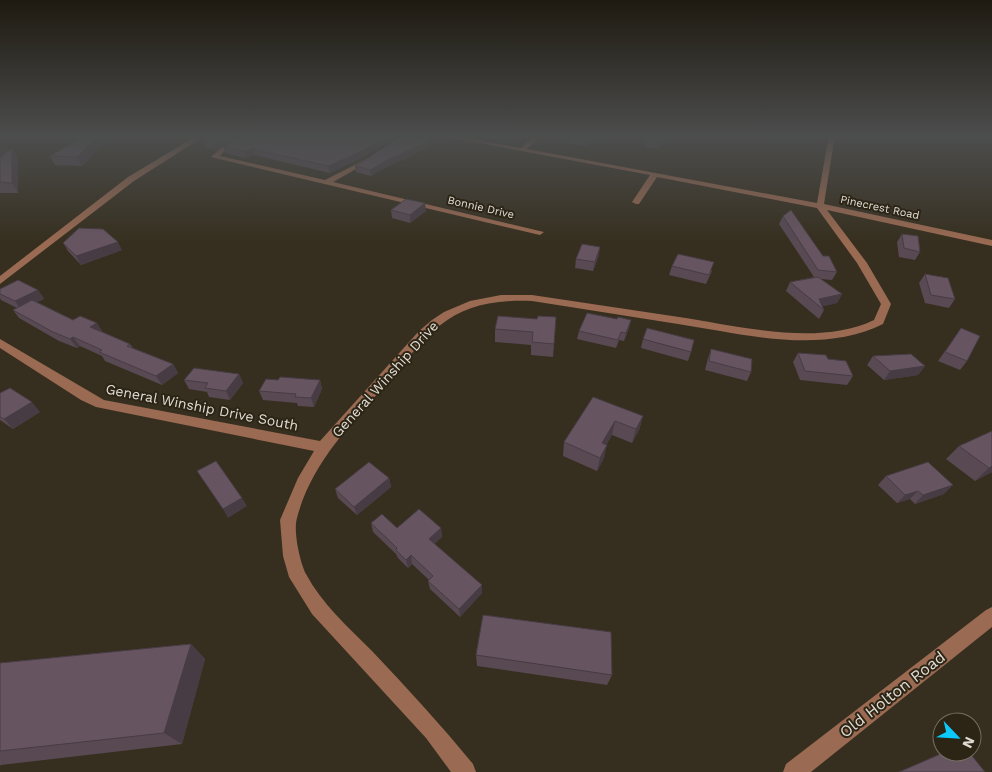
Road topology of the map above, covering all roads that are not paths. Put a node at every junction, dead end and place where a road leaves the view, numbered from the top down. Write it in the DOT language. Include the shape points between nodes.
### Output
graph roads {
  1 [pos="145,171"];
  2 [pos="274,171"];
  3 [pos="348,171"];
  4 [pos="639,171"];
  5 [pos="826,171"];
  6 [pos="655,174"];
  7 [pos="326,182"];
  8 [pos="636,202"];
  9 [pos="820,206"];
  10 [pos="540,232"];
  11 [pos="992,242"];
  12 [pos="0,281"];
  13 [pos="0,343"];
  14 [pos="323,447"];
  15 [pos="992,616"];
  16 [pos="465,772"];
  17 [pos="794,772"];
  1 -- 12 [label="street"];
  2 -- 7 [label="street, Bonnie Drive"];
  3 -- 7 [label="street"];
  4 -- 6 [label="street, Pinecrest Road"];
  5 -- 9 [label="street"];
  6 -- 8 [label="street"];
  6 -- 9 [label="street, Pinecrest Road"];
  7 -- 10 [label="street, Bonnie Drive"];
  9 -- 11 [label="street, Pinecrest Road"];
  9 -- 14 [label="street, General Winship Drive" via="871,276 886,304 879,322 870,328 854,333 772,333 532,298 504,296 475,301 440,318 423,333"];
  13 -- 14 [label="street, General Winship Drive South" via="101,404"];
  14 -- 16 [label="street, General Winship Drive" via="305,478 288,520 291,556 298,577 318,608 433,731"];
  15 -- 17 [label="street, Old Holton Road"];
}
